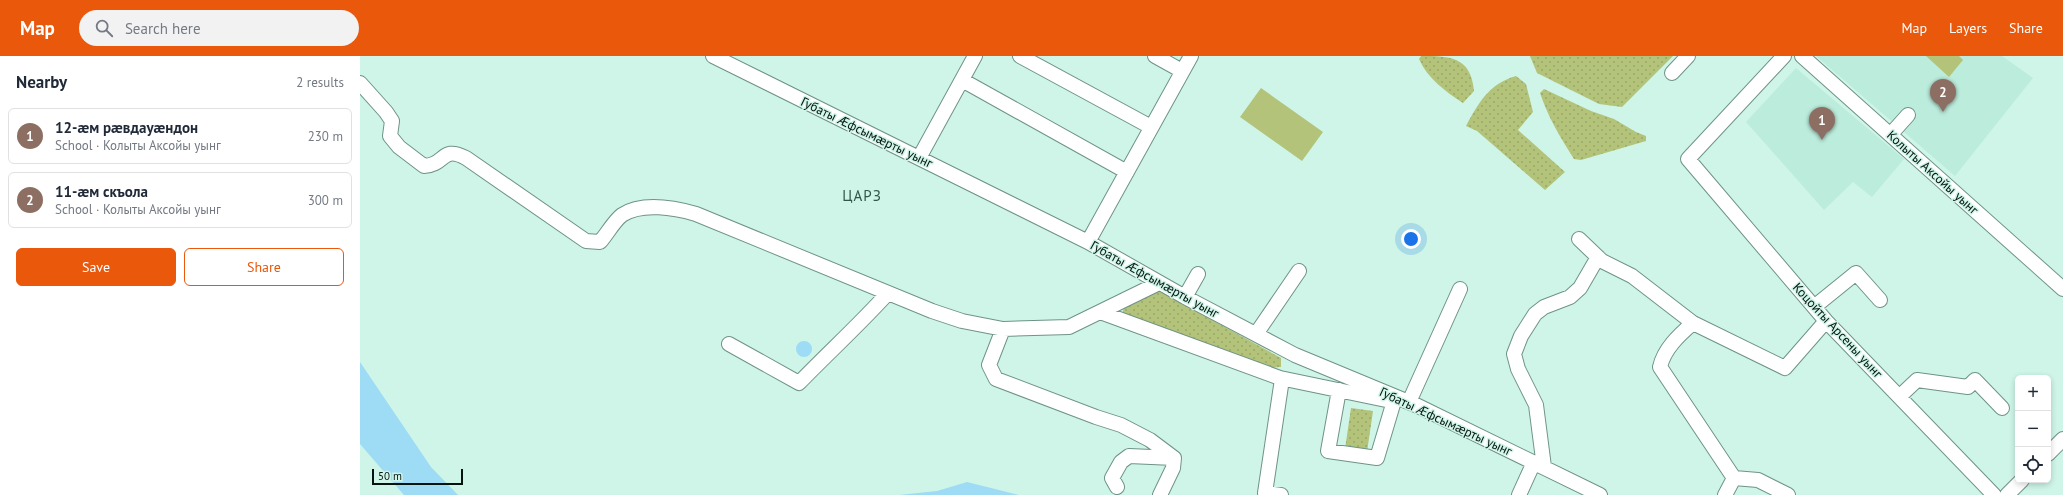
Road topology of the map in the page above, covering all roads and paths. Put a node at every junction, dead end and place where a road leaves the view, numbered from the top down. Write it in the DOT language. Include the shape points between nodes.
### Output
graph roads {
  1 [pos="713,56"];
  2 [pos="975,56"];
  3 [pos="1020,56"];
  4 [pos="1155,56"];
  5 [pos="1191,56"];
  6 [pos="1688,56"];
  7 [pos="1784,56"];
  8 [pos="1802,56"];
  9 [pos="1182,70"];
  10 [pos="1672,73"];
  11 [pos="962,80"];
  12 [pos="360,83"];
  13 [pos="1908,115"];
  14 [pos="1151,127"];
  15 [pos="1891,134"];
  16 [pos="919,158"];
  17 [pos="1127,172"];
  18 [pos="1579,240"];
  19 [pos="1088,242"];
  20 [pos="1598,257"];
  21 [pos="1299,271"];
  22 [pos="1198,274"];
  23 [pos="1159,283"];
  24 [pos="1460,289"];
  25 [pos="2063,289"];
  26 [pos="888,293"];
  27 [pos="1185,297"];
  28 [pos="1880,300"];
  29 [pos="1814,307"];
  30 [pos="1100,312"];
  31 [pos="1826,321"];
  32 [pos="1693,323"];
  33 [pos="1003,329"];
  34 [pos="1256,334"];
  35 [pos="729,344"];
  36 [pos="1282,379"];
  37 [pos="1339,390"];
  38 [pos="1900,396"];
  39 [pos="1394,401"];
  40 [pos="1414,404"];
  41 [pos="2002,408"];
  42 [pos="2063,439"];
  43 [pos="2051,451"];
  44 [pos="1174,458"];
  45 [pos="1539,464"];
  46 [pos="1734,478"];
  47 [pos="2019,483"];
  48 [pos="1117,487"];
  49 [pos="1160,495"];
  50 [pos="1281,495"];
  51 [pos="1519,495"];
  52 [pos="1600,495"];
  53 [pos="1725,495"];
  54 [pos="1788,495"];
  55 [pos="1994,495"];
  56 [pos="2007,495"];
  1 -- 16 [label="street, Губаты Æфсымæрты уынг"];
  2 -- 11 [label="street"];
  3 -- 14 [label="street"];
  4 -- 9 [label="street"];
  5 -- 9 [label="street"];
  6 -- 10 [label="street"];
  7 -- 29 [label="street, Коцойты Арсены уынг" via="1688,159"];
  8 -- 15 [label="street, Колыты Аксойы уынг"];
  9 -- 14 [label="street"];
  11 -- 16 [label="street"];
  11 -- 17 [label="street"];
  12 -- 26 [label="street" via="392,121 390,136 399,147 424,166 433,166 449,153 455,152 586,241 600,242 622,215 638,209 672,208 696,214"];
  13 -- 15 [label="street"];
  14 -- 17 [label="street"];
  15 -- 25 [label="street, Колыты Аксойы уынг"];
  16 -- 19 [label="street, Губаты Æфсымæрты уынг"];
  17 -- 19 [label="street"];
  18 -- 20 [label="street"];
  19 -- 23 [label="street, Губаты Æфсымæрты уынг"];
  20 -- 32 [label="street" via="1632,276"];
  20 -- 45 [label="street" via="1580,288 1570,297 1535,314 1521,336 1514,354 1518,369 1536,405"];
  21 -- 34 [label="street"];
  22 -- 27 [label="street"];
  23 -- 27 [label="street, Губаты Æфсымæрты уынг"];
  23 -- 30 [label="street"];
  24 -- 40 [label="street"];
  26 -- 33 [label="street" via="962,321"];
  26 -- 35 [label="street" via="798,384"];
  27 -- 34 [label="street, Губаты Æфсымæрты уынг"];
  28 -- 29 [label="street" via="1856,273"];
  29 -- 31 [label="street, Коцойты Арсены уынг"];
  30 -- 33 [label="street" via="1068,327"];
  30 -- 36 [label="street"];
  31 -- 32 [label="street" via="1785,368"];
  31 -- 38 [label="street, Коцойты Арсены уынг"];
  32 -- 46 [label="street" via="1662,356 1660,367"];
  33 -- 44 [label="street" via="989,365 996,379 1121,425 1150,440"];
  34 -- 40 [label="street, Губаты Æфсымæрты уынг" via="1295,355"];
  36 -- 37 [label="street"];
  36 -- 50 [label="street" via="1265,493"];
  37 -- 39 [label="street"];
  37 -- 39 [label="street" via="1328,451 1377,458"];
  38 -- 41 [label="street" via="1917,380 1968,387 1976,380"];
  38 -- 55 [label="street, Коцойты Арсены уынг"];
  39 -- 40 [label="street"];
  40 -- 45 [label="street, Губаты Æфсымæрты уынг"];
  42 -- 43 [label="street"];
  44 -- 48 [label="street" via="1129,456 1121,462 1112,478"];
  44 -- 49 [label="street" via="1174,468"];
  45 -- 51 [label="street"];
  45 -- 52 [label="street, Губаты Æфсымæрты уынг"];
  46 -- 53 [label="street"];
  46 -- 54 [label="street" via="1758,480"];
  47 -- 56 [label="street"];
}
